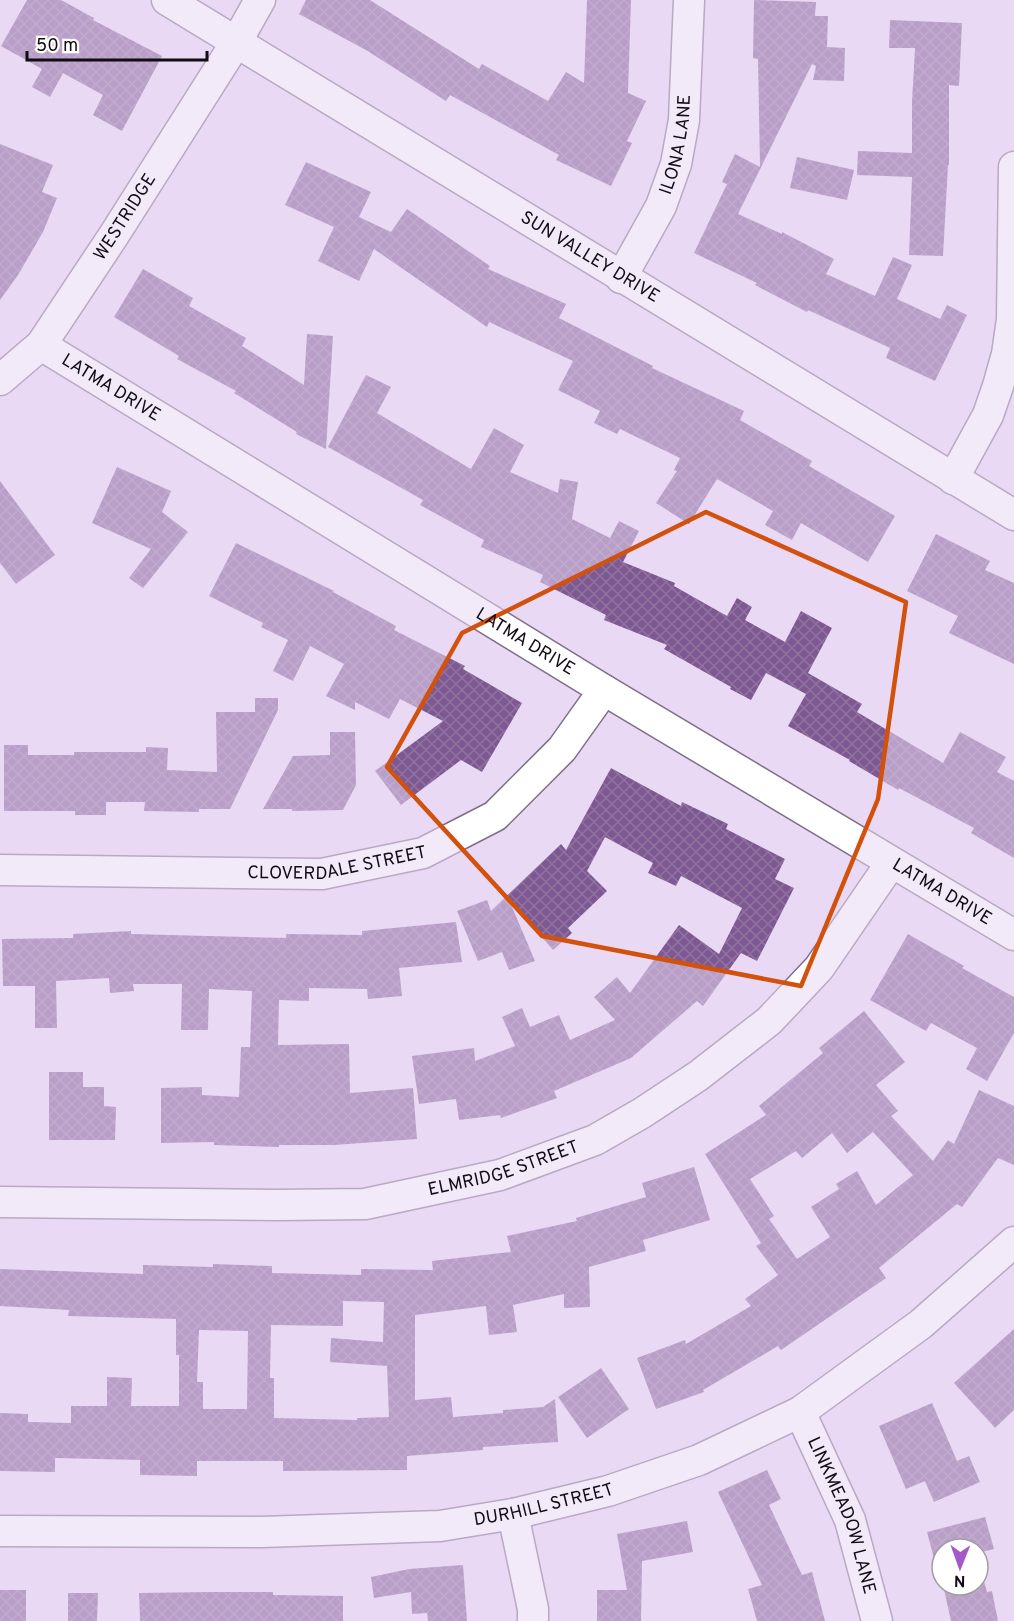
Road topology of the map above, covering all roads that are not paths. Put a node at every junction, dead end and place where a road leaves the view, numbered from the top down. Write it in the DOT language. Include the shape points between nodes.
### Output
graph roads {
  1 [pos="167,0"];
  2 [pos="260,0"];
  3 [pos="689,0"];
  4 [pos="237,41"];
  5 [pos="1014,167"];
  6 [pos="621,278"];
  7 [pos="41,345"];
  8 [pos="0,381"];
  9 [pos="952,479"];
  10 [pos="1014,515"];
  11 [pos="604,690"];
  12 [pos="891,863"];
  13 [pos="0,870"];
  14 [pos="1014,935"];
  15 [pos="0,1202"];
  16 [pos="1014,1242"];
  17 [pos="800,1412"];
  18 [pos="513,1514"];
  19 [pos="0,1531"];
  20 [pos="533,1621"];
  21 [pos="877,1621"];
  1 -- 4 [label="street, SUN VALLEY DRIVE"];
  2 -- 4 [label="street, WESTRIDGE"];
  3 -- 6 [label="street, ILONA LANE" via="684,120 676,164 661,206"];
  4 -- 6 [label="street, SUN VALLEY DRIVE"];
  4 -- 7 [label="street, WESTRIDGE"];
  5 -- 9 [label="street" via="1007,354 988,415"];
  6 -- 9 [label="street, SUN VALLEY DRIVE"];
  7 -- 8 [label="street, WESTRIDGE"];
  7 -- 11 [label="street, LATMA DRIVE"];
  9 -- 10 [label="street, SUN VALLEY DRIVE"];
  11 -- 12 [label="street, LATMA DRIVE"];
  11 -- 13 [label="street, CLOVERDALE STREET" via="562,749 495,816 423,853 322,874"];
  12 -- 14 [label="street, LATMA DRIVE"];
  12 -- 15 [label="street, ELMRIDGE STREET" via="819,968 769,1021 698,1076 595,1140 500,1175 365,1204"];
  16 -- 17 [label="street, DURHILL STREET" via="921,1324"];
  17 -- 18 [label="street, DURHILL STREET" via="699,1460 608,1491"];
  17 -- 21 [label="street, LINKMEADOW LANE" via="850,1520"];
  18 -- 19 [label="street, DURHILL STREET" via="440,1526 379,1530"];
  18 -- 20 [label="street"];
}
